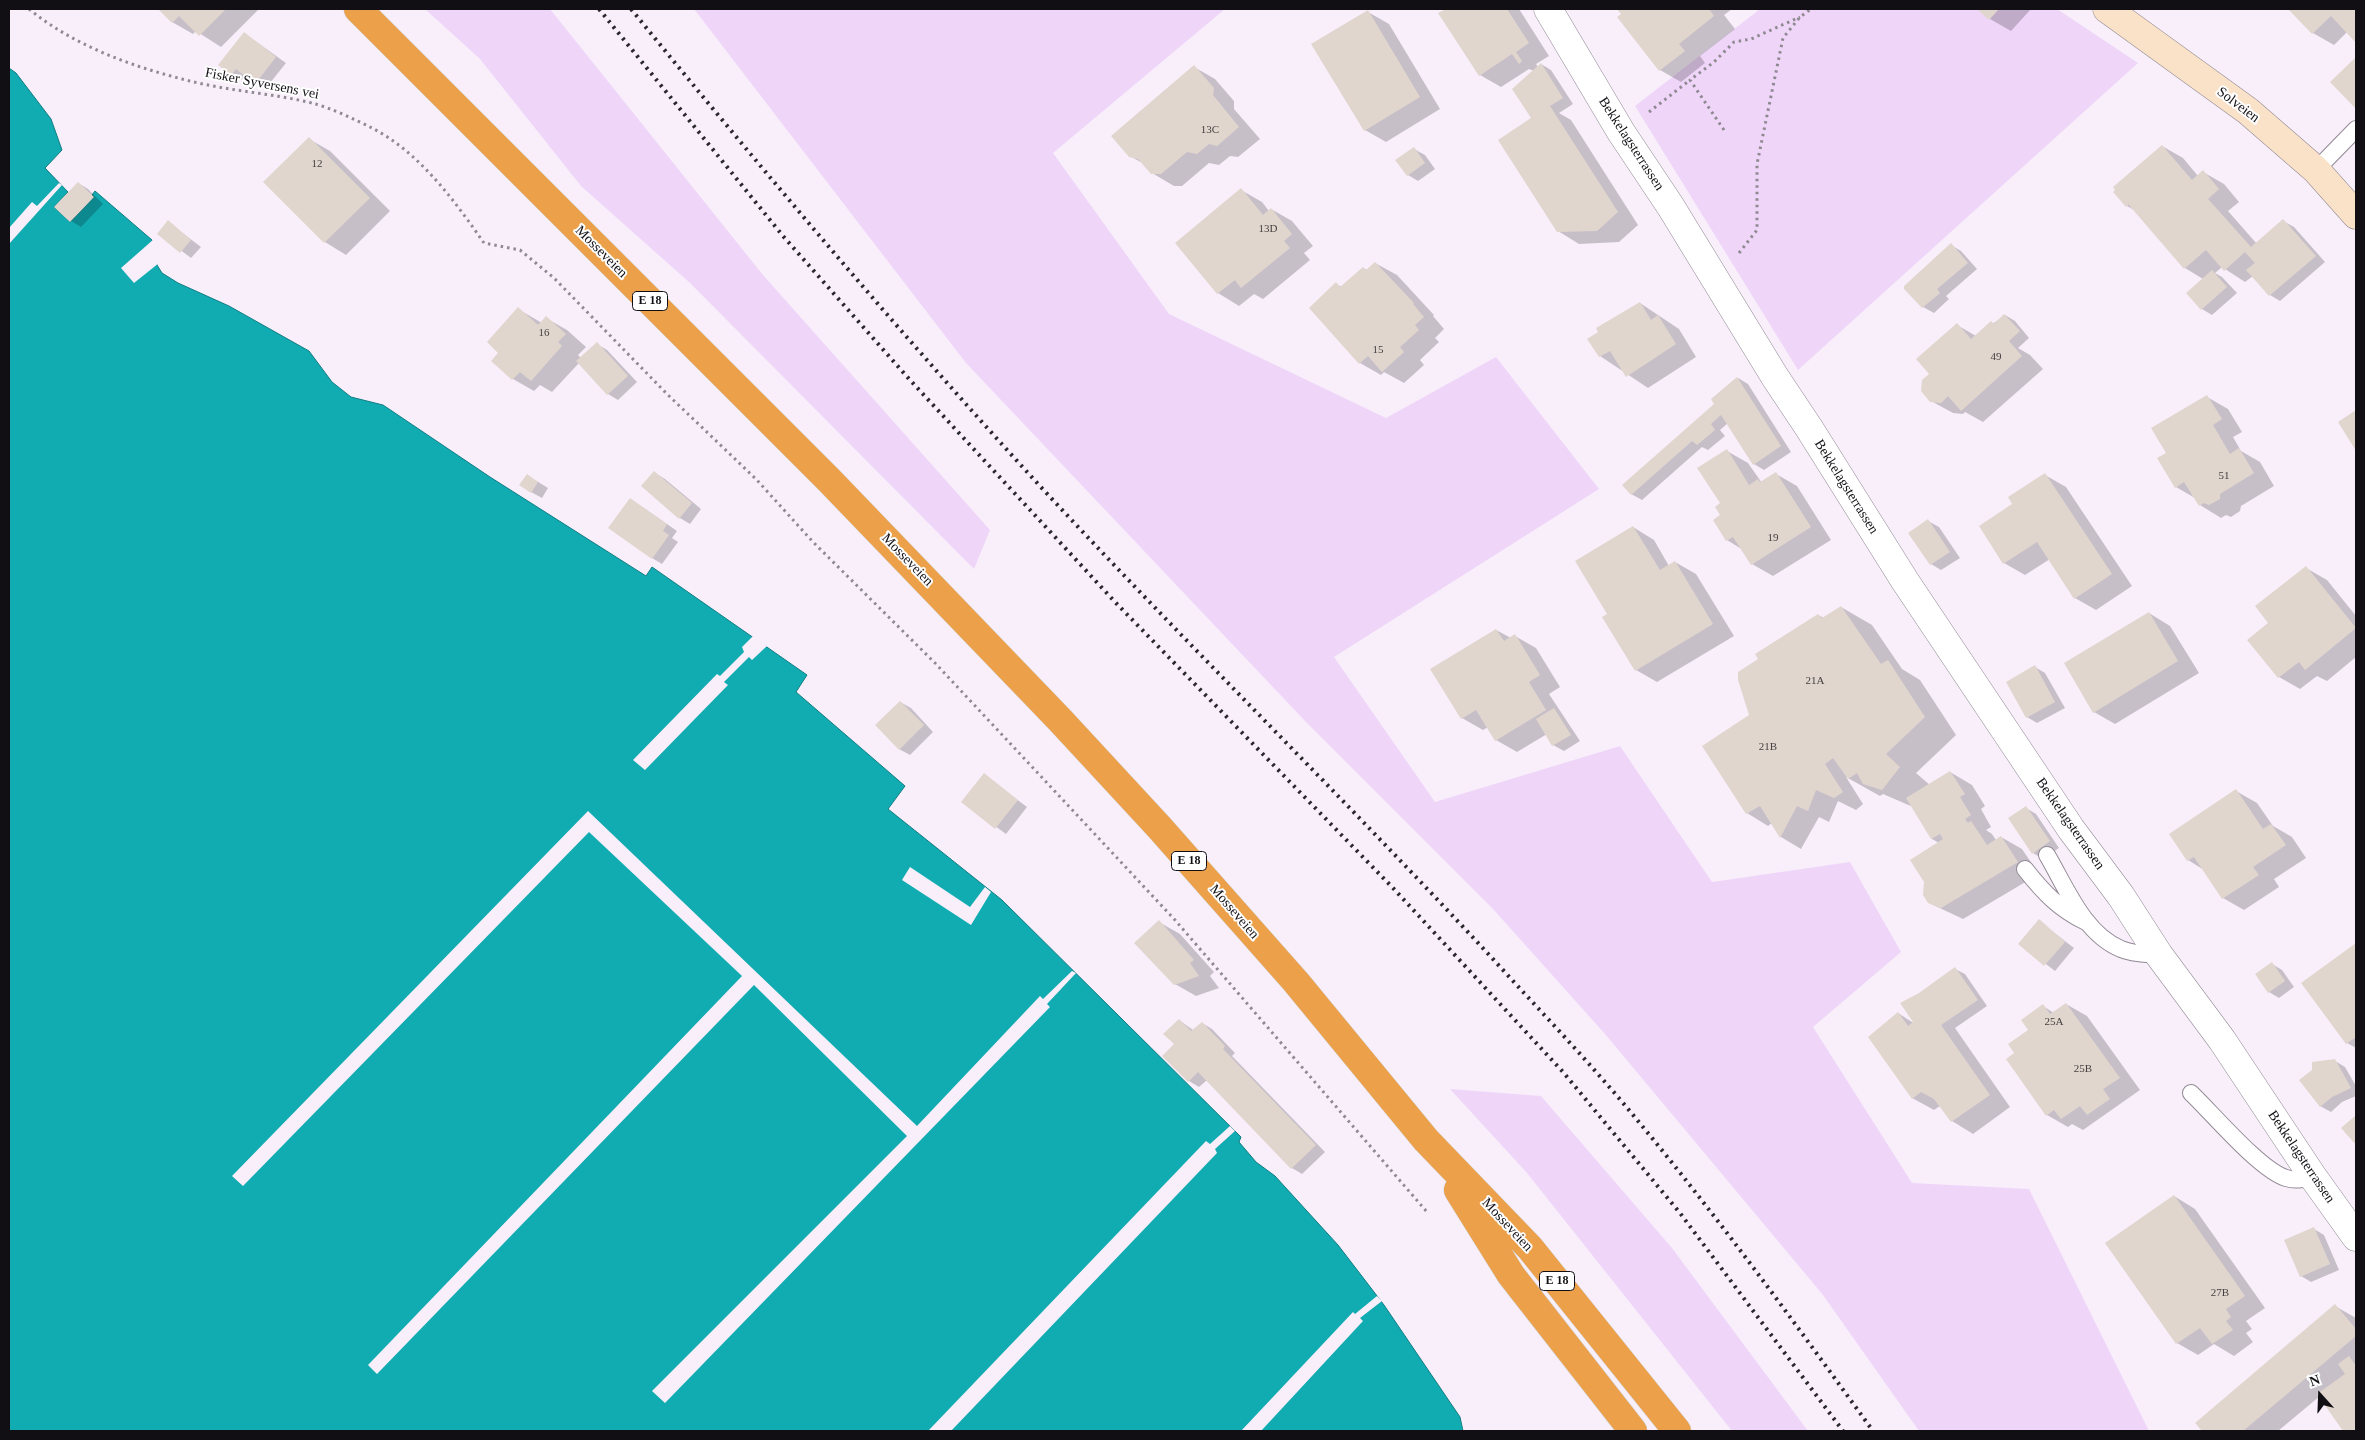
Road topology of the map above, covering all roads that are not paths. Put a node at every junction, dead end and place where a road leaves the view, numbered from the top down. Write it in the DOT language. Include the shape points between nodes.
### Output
graph roads {
  1 [pos="358,9"];
  2 [pos="1548,9"];
  3 [pos="2107,9"];
  4 [pos="2356,129"];
  5 [pos="2316,170"];
  6 [pos="2356,215"];
  7 [pos="2047,855"];
  8 [pos="2025,869"];
  9 [pos="2088,924"];
  10 [pos="2159,955"];
  11 [pos="2191,1093"];
  12 [pos="1426,1140"];
  13 [pos="2313,1177"];
  14 [pos="2356,1237"];
  15 [pos="1633,1431"];
  16 [pos="1677,1431"];
  1 -- 12 [label="highway, Mosseveien / E 18" via="829,480 1060,720 1296,982"];
  2 -- 10 [label="street, Bekkelagsterrassen" via="1621,132 1905,580"];
  3 -- 5 [label="street, Solveien" via="2248,111"];
  4 -- 5 [label="lane"];
  5 -- 6 [label="street, Solveien"];
  7 -- 9 [label="lane"];
  8 -- 9 [label="lane" via="2062,910"];
  9 -- 10 [label="lane" via="2102,938 2122,950"];
  10 -- 13 [label="street, Bekkelagsterrassen" via="2222,1040"];
  11 -- 13 [label="lane" via="2274,1173 2298,1180"];
  12 -- 15 [label="highway, Mosseveien / E 18" via="1511,1275"];
  12 -- 16 [label="highway, Mosseveien / E 18" via="1530,1248"];
  13 -- 14 [label="street, Bekkelagsterrassen"];
}
